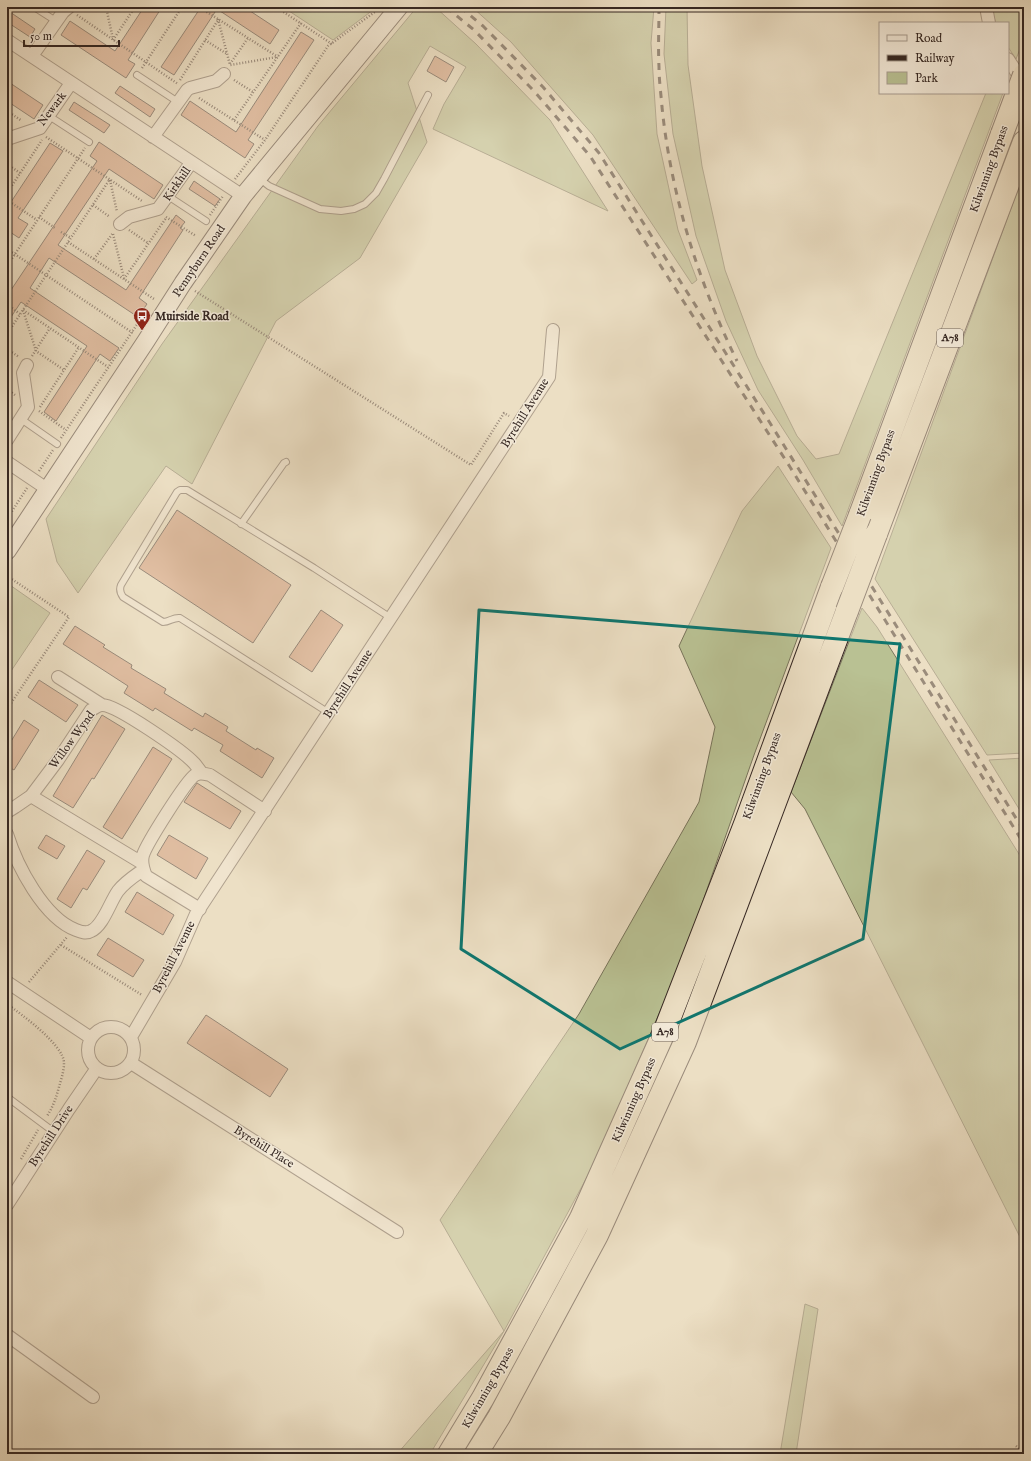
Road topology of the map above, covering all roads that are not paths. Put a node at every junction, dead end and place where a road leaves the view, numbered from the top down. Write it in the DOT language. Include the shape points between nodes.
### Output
graph roads {
  1 [pos="34,7"];
  2 [pos="399,7"];
  3 [pos="986,7"];
  4 [pos="68,8"];
  5 [pos="56,22"];
  6 [pos="989,22"];
  7 [pos="7,40"];
  8 [pos="32,56"];
  9 [pos="1009,62"];
  10 [pos="227,69"];
  11 [pos="137,75"];
  12 [pos="1024,75"];
  13 [pos="71,83"];
  14 [pos="1024,84"];
  15 [pos="428,95"];
  16 [pos="178,102"];
  17 [pos="49,116"];
  18 [pos="153,137"];
  19 [pos="7,139"];
  20 [pos="89,142"];
  21 [pos="1024,142"];
  22 [pos="191,163"];
  23 [pos="258,178"];
  24 [pos="168,196"];
  25 [pos="244,196"];
  26 [pos="206,221"];
  27 [pos="116,229"];
  28 [pos="553,330"];
  29 [pos="27,365"];
  30 [pos="21,419"];
  31 [pos="7,440"];
  32 [pos="57,444"];
  33 [pos="7,462"];
  34 [pos="286,462"];
  35 [pos="47,489"];
  36 [pos="241,524"];
  37 [pos="7,551"];
  38 [pos="391,618"];
  39 [pos="58,677"];
  40 [pos="102,705"];
  41 [pos="329,713"];
  42 [pos="202,773"];
  43 [pos="31,796"];
  44 [pos="264,811"];
  45 [pos="7,812"];
  46 [pos="7,834"];
  47 [pos="143,866"];
  48 [pos="200,909"];
  49 [pos="7,982"];
  50 [pos="131,1036"];
  51 [pos="91,1038"];
  52 [pos="131,1063"];
  53 [pos="97,1068"];
  54 [pos="7,1097"];
  55 [pos="54,1132"];
  56 [pos="7,1205"];
  57 [pos="397,1232"];
  58 [pos="7,1335"];
  59 [pos="93,1397"];
  60 [pos="449,1454"];
  61 [pos="476,1454"];
  1 -- 5 [label="lane"];
  2 -- 23 [label="street, Pennyburn Road"];
  3 -- 6 [label="street"];
  4 -- 5 [label="street"];
  5 -- 8 [label="street"];
  7 -- 8 [label="street"];
  8 -- 13 [label="street"];
  9 -- 14 [label="street"];
  10 -- 16 [label="street" via="216,81 190,88 182,87"];
  11 -- 16 [label="lane"];
  12 -- 60 [label="highway, Kilwinning Bypass / A78, bridge" via="745,824 662,1037 581,1218 483,1398"];
  13 -- 17 [label="street, Newark"];
  13 -- 18 [label="street"];
  15 -- 23 [label="lane" via="376,193 365,204 341,211 320,209 269,186"];
  16 -- 18 [label="street"];
  17 -- 19 [label="street, Newark" via="38,129"];
  17 -- 20 [label="lane"];
  18 -- 22 [label="street"];
  21 -- 61 [label="highway, Kilwinning Bypass / A78, bridge" via="685,1042 597,1235 499,1417"];
  22 -- 24 [label="street, Kirkhill"];
  22 -- 25 [label="street"];
  23 -- 25 [label="street, Pennyburn Road"];
  24 -- 26 [label="lane"];
  24 -- 27 [label="street, Kirkhill" via="156,210 129,217"];
  25 -- 35 [label="street, Pennyburn Road" via="183,283"];
  28 -- 38 [label="street, Byrehill Avenue" via="549,377"];
  29 -- 30 [label="street" via="23,373 28,407"];
  30 -- 31 [label="street"];
  30 -- 32 [label="lane"];
  33 -- 35 [label="street"];
  34 -- 36 [label="lane"];
  35 -- 37 [label="street, Pennyburn Road"];
  36 -- 38 [label="lane"];
  36 -- 41 [label="lane" via="187,490 180,490 121,585 120,594 163,622 180,618"];
  38 -- 41 [label="street, Byrehill Avenue"];
  39 -- 40 [label="street"];
  40 -- 42 [label="street, Willow Wynd" via="111,707 172,745"];
  40 -- 43 [label="street, Willow Wynd" via="91,710"];
  41 -- 44 [label="street, Byrehill Avenue"];
  42 -- 44 [label="street" via="210,775"];
  42 -- 47 [label="street" via="195,775 186,786 154,834 143,855"];
  43 -- 45 [label="street, Willow Wynd"];
  43 -- 47 [label="street"];
  44 -- 48 [label="street, Byrehill Avenue"];
  46 -- 47 [label="street" via="41,902 73,929 84,933 91,932 98,926 117,892"];
  47 -- 48 [label="street" via="146,876"];
  48 -- 50 [label="street, Byrehill Avenue" via="174,962"];
  49 -- 51 [label="street"];
  50 -- 51 [label="street" via="118,1027 110,1026 102,1028"];
  50 -- 52 [label="street" via="135,1048"];
  51 -- 53 [label="street" via="88,1053"];
  52 -- 53 [label="street" via="116,1073 104,1072"];
  52 -- 57 [label="street, Byrehill Place"];
  53 -- 55 [label="street, Byrehill Drive"];
  54 -- 55 [label="lane"];
  55 -- 56 [label="street, Byrehill Drive"];
  58 -- 59 [label="street"];
}
